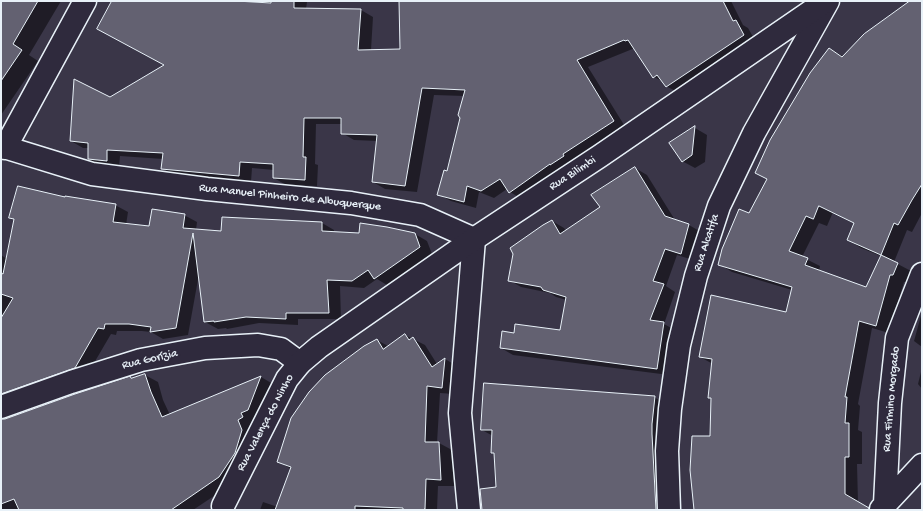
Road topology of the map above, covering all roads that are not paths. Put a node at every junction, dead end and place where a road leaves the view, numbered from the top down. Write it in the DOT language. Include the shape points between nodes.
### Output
graph roads {
  1 [pos="85,1"];
  2 [pos="827,1"];
  3 [pos="3,147"];
  4 [pos="474,239"];
  5 [pos="922,274"];
  6 [pos="319,347"];
  7 [pos="300,362"];
  8 [pos="1,407"];
  9 [pos="922,465"];
  10 [pos="883,507"];
  11 [pos="220,509"];
  12 [pos="469,510"];
  13 [pos="669,510"];
  1 -- 3 [label="street"];
  2 -- 4 [label="street, Rua Bilimbi"];
  2 -- 13 [label="street, Rua Alcatifa" via="754,133 719,206 696,276 679,344 670,409 667,451"];
  3 -- 4 [label="street, Rua Manuel Pinheiro de Albuquerque" via="92,174 207,189 351,202 420,215"];
  4 -- 6 [label="street, Rua Bilimbi"];
  4 -- 12 [label="street" via="460,413"];
  5 -- 10 [label="street, Rua Firmino Morgado" via="898,338 890,403"];
  6 -- 7 [label="street, Rua Valença do Ninho"];
  7 -- 8 [label="street, Rua Gorízia" via="281,349 258,345 205,348 141,360"];
  7 -- 11 [label="street, Rua Valença do Ninho" via="287,379"];
  9 -- 10 [label="street"];
}
